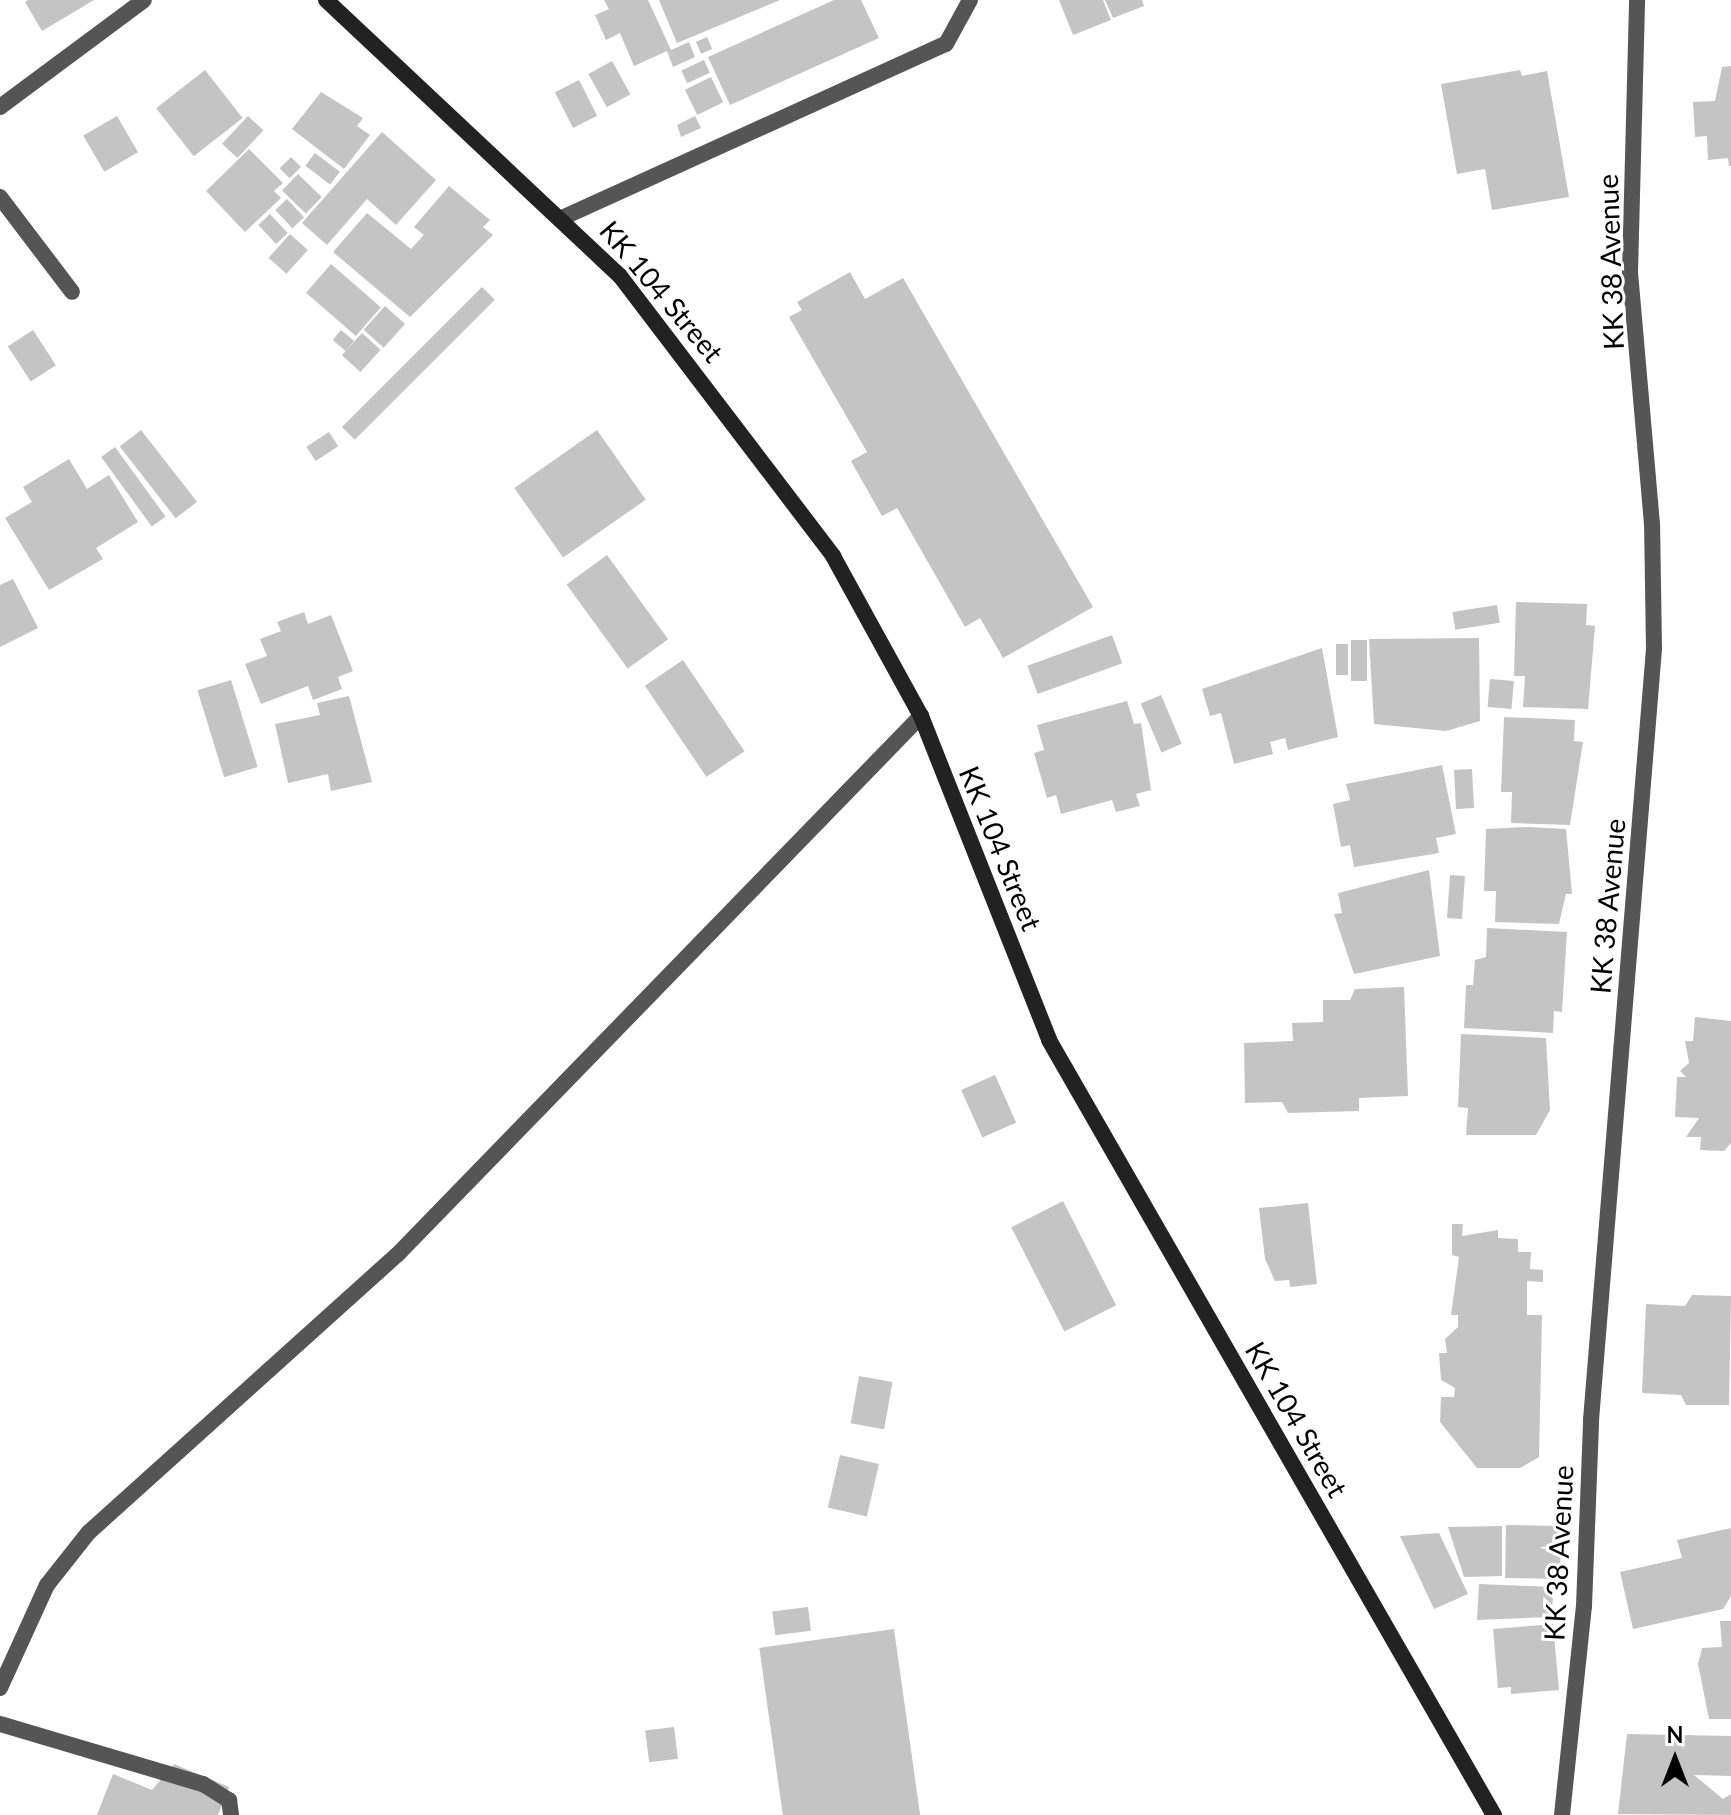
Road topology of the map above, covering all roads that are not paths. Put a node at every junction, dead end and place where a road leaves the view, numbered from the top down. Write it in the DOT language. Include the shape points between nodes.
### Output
graph roads {
  1 [pos="144,0"];
  2 [pos="326,0"];
  3 [pos="970,0"];
  4 [pos="1637,0"];
  5 [pos="0,107"];
  6 [pos="0,197"];
  7 [pos="564,217"];
  8 [pos="72,292"];
  9 [pos="921,716"];
  10 [pos="0,1688"];
  11 [pos="0,1724"];
  12 [pos="231,1815"];
  13 [pos="1494,1815"];
  14 [pos="1562,1815"];
  1 -- 5 [label="street"];
  2 -- 7 [label="street, KK 104 Street"];
  3 -- 7 [label="street" via="946,44"];
  4 -- 14 [label="street, KK 38 Avenue" via="1630,272 1652,524 1654,648 1591,1420 1584,1606"];
  6 -- 8 [label="street"];
  7 -- 9 [label="street, KK 104 Street" via="722,403 833,556"];
  9 -- 10 [label="street" via="397,1255 88,1533 47,1585"];
  9 -- 13 [label="street, KK 104 Street" via="1049,1040"];
  11 -- 12 [label="street" via="203,1784 229,1800"];
}
